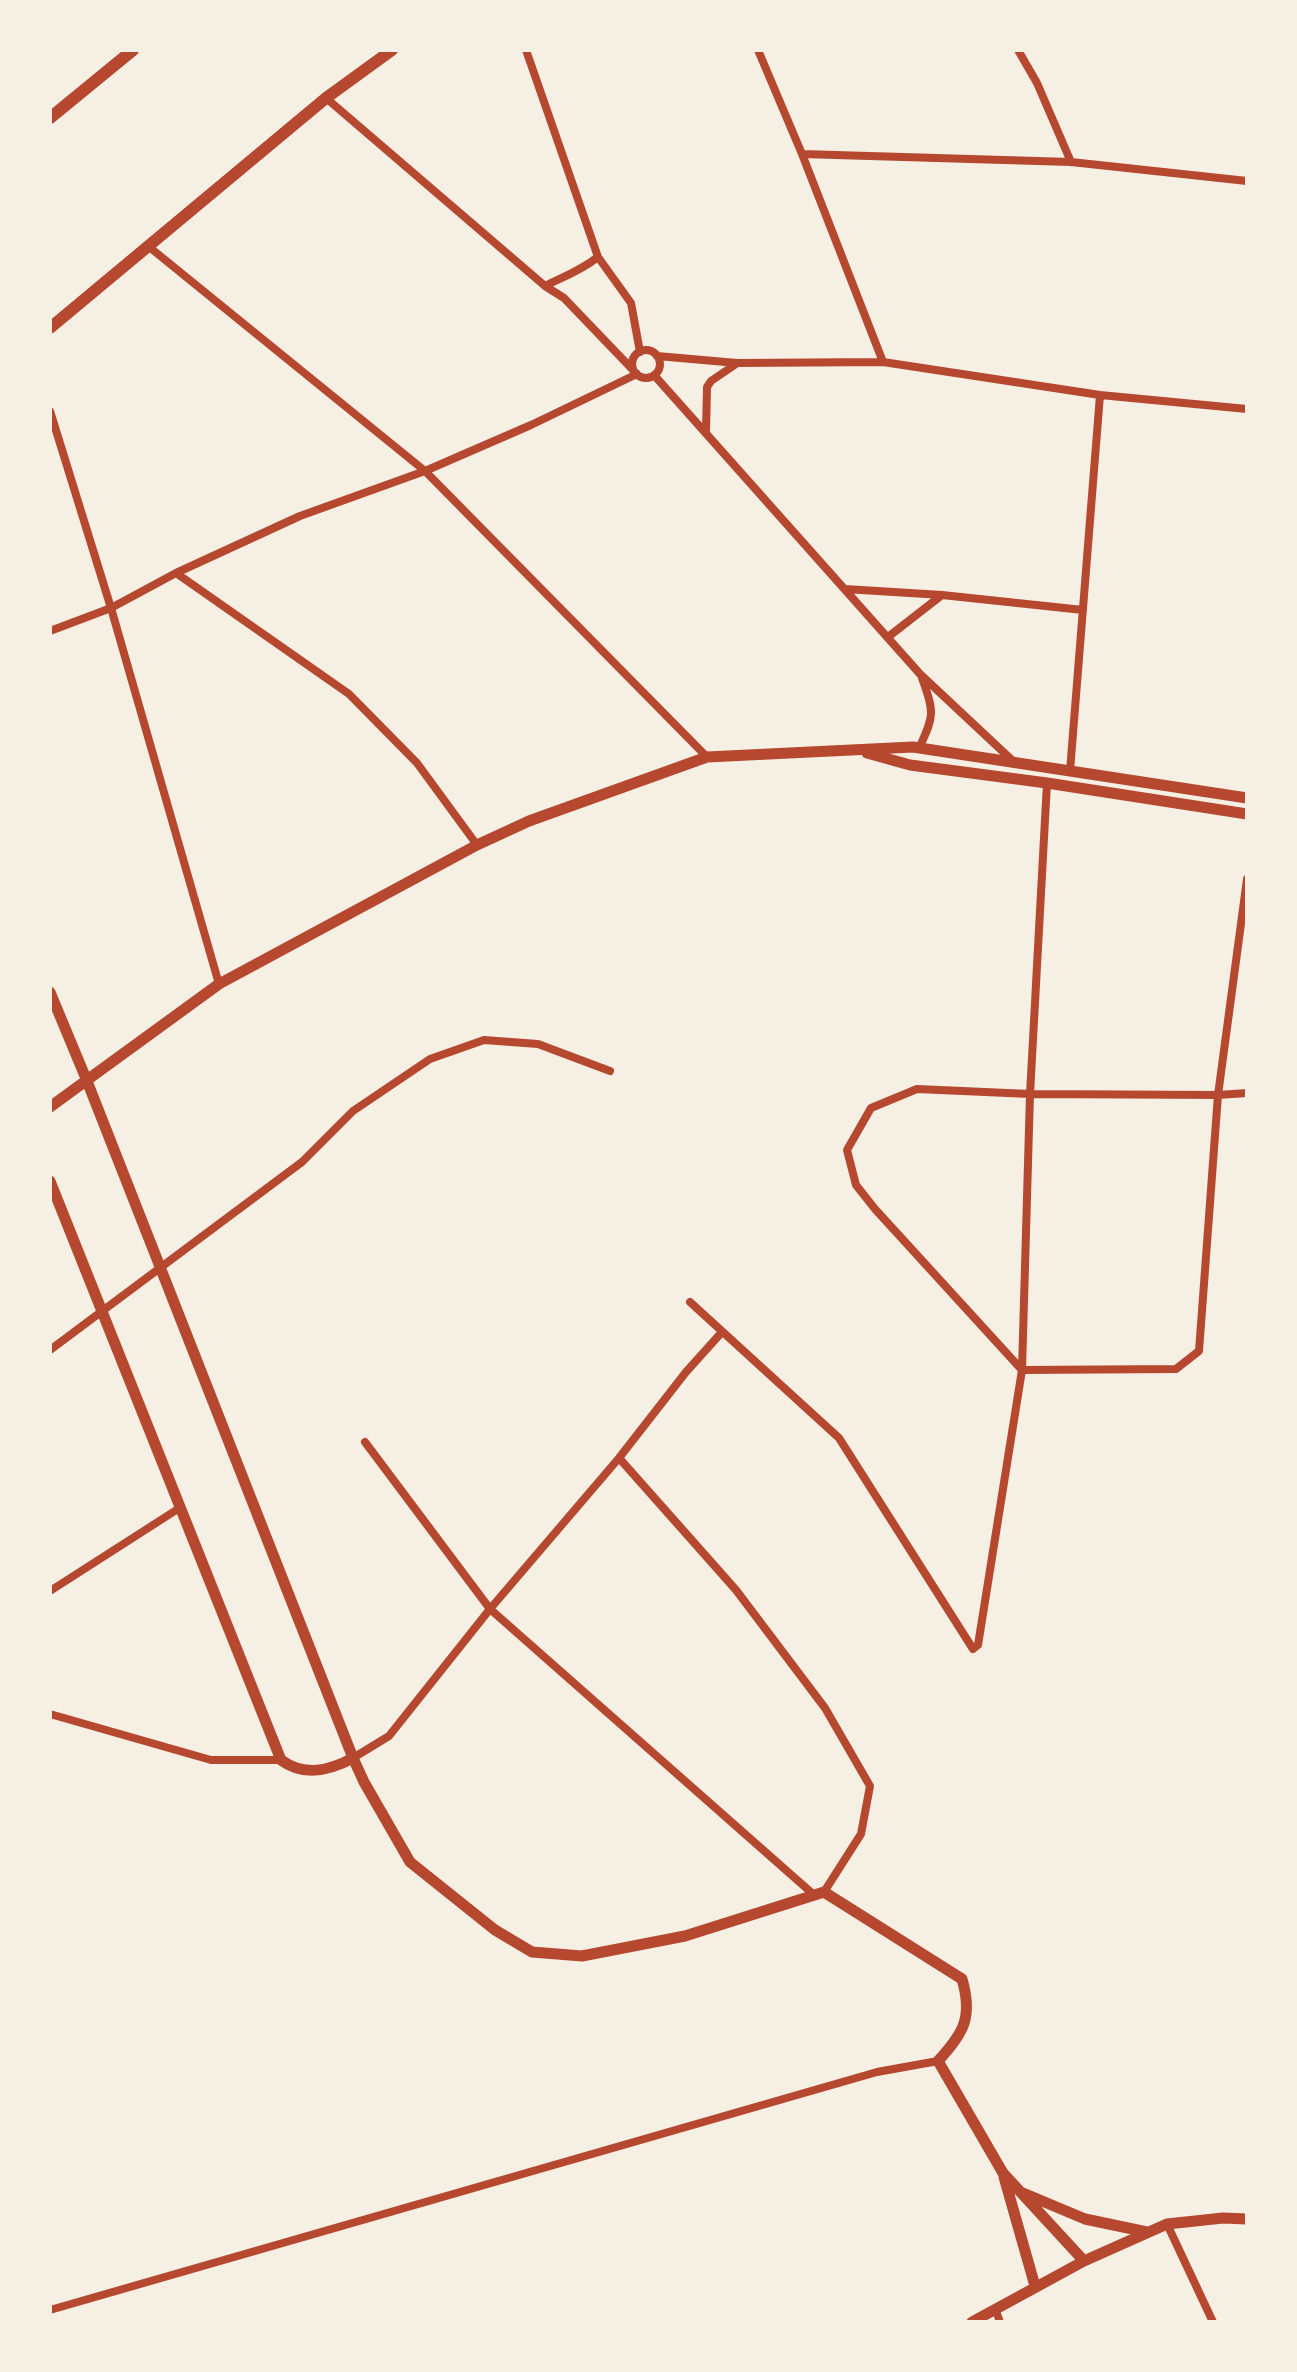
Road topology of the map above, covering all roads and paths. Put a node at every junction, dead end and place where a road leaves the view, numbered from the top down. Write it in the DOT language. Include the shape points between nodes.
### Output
graph roads {
  1 [pos="133,50"];
  2 [pos="392,50"];
  3 [pos="526,50"];
  4 [pos="758,50"];
  5 [pos="1018,50"];
  6 [pos="326,98"];
  7 [pos="50,118"];
  8 [pos="802,154"];
  9 [pos="1071,162"];
  10 [pos="1247,181"];
  11 [pos="148,246"];
  12 [pos="598,257"];
  13 [pos="545,286"];
  14 [pos="50,328"];
  15 [pos="640,352"];
  16 [pos="657,356"];
  17 [pos="883,362"];
  18 [pos="737,363"];
  19 [pos="636,372"];
  20 [pos="654,375"];
  21 [pos="1100,395"];
  22 [pos="1247,409"];
  23 [pos="50,411"];
  24 [pos="706,432"];
  25 [pos="425,471"];
  26 [pos="176,573"];
  27 [pos="845,589"];
  28 [pos="942,595"];
  29 [pos="111,608"];
  30 [pos="1083,610"];
  31 [pos="50,631"];
  32 [pos="888,637"];
  33 [pos="920,674"];
  34 [pos="919,748"];
  35 [pos="855,750"];
  36 [pos="707,757"];
  37 [pos="1014,762"];
  38 [pos="1070,771"];
  39 [pos="1047,783"];
  40 [pos="1247,798"];
  41 [pos="1247,814"];
  42 [pos="477,845"];
  43 [pos="1247,879"];
  44 [pos="219,984"];
  45 [pos="50,992"];
  46 [pos="610,1071"];
  47 [pos="87,1081"];
  48 [pos="1247,1093"];
  49 [pos="1030,1094"];
  50 [pos="1218,1095"];
  51 [pos="50,1107"];
  52 [pos="50,1181"];
  53 [pos="161,1269"];
  54 [pos="690,1302"];
  55 [pos="104,1311"];
  56 [pos="722,1332"];
  57 [pos="50,1350"];
  58 [pos="1022,1370"];
  59 [pos="365,1442"];
  60 [pos="619,1458"];
  61 [pos="181,1507"];
  62 [pos="50,1591"];
  63 [pos="490,1609"];
  64 [pos="50,1714"];
  65 [pos="353,1758"];
  66 [pos="281,1760"];
  67 [pos="818,1893"];
  68 [pos="938,2061"];
  69 [pos="1003,2173"];
  70 [pos="1019,2192"];
  71 [pos="1247,2219"];
  72 [pos="1167,2224"];
  73 [pos="1148,2233"];
  74 [pos="1084,2261"];
  75 [pos="1035,2286"];
  76 [pos="50,2310"];
  77 [pos="998,2316"];
  78 [pos="972,2322"];
  79 [pos="1213,2322"];
  1 -- 7 [label="main road"];
  2 -- 6 [label="main road"];
  3 -- 12 [label="street"];
  4 -- 8 [label="street"];
  5 -- 9 [label="street"];
  6 -- 11 [label="main road"];
  6 -- 13 [label="street"];
  8 -- 9 [label="street"];
  8 -- 17 [label="street"];
  9 -- 10 [label="street"];
  11 -- 14 [label="main road"];
  11 -- 25 [label="street"];
  12 -- 13 [label="street" via="583,270"];
  12 -- 15 [label="street" via="631,303"];
  13 -- 19 [label="street" via="564,298"];
  15 -- 16 [label="street"];
  15 -- 19 [label="street" via="633,362"];
  16 -- 18 [label="street"];
  16 -- 20 [label="street" via="659,369"];
  17 -- 18 [label="street"];
  17 -- 21 [label="street"];
  18 -- 24 [label="street" via="707,387"];
  19 -- 20 [label="street" via="645,378"];
  19 -- 25 [label="street"];
  20 -- 24 [label="street"];
  21 -- 22 [label="street"];
  21 -- 30 [label="street"];
  23 -- 29 [label="street"];
  24 -- 27 [label="street"];
  25 -- 26 [label="street" via="300,516"];
  25 -- 36 [label="street"];
  26 -- 29 [label="street"];
  26 -- 42 [label="street" via="349,694 417,763"];
  27 -- 28 [label="street"];
  27 -- 32 [label="street"];
  28 -- 30 [label="street"];
  28 -- 32 [label="street"];
  29 -- 31 [label="street"];
  29 -- 44 [label="street"];
  30 -- 38 [label="street"];
  32 -- 33 [label="street"];
  33 -- 34 [label="street" via="932,716"];
  33 -- 37 [label="street"];
  34 -- 35 [label="main road"];
  34 -- 37 [label="main road"];
  35 -- 36 [label="main road"];
  35 -- 39 [label="main road" via="910,765"];
  36 -- 42 [label="main road"];
  37 -- 38 [label="main road"];
  38 -- 40 [label="main road"];
  39 -- 41 [label="main road"];
  39 -- 49 [label="street"];
  42 -- 44 [label="main road"];
  43 -- 50 [label="street"];
  44 -- 47 [label="main road"];
  45 -- 47 [label="main road"];
  46 -- 53 [label="street" via="538,1044 484,1040 430,1059 353,1111 302,1162"];
  47 -- 51 [label="main road"];
  47 -- 53 [label="main road"];
  48 -- 50 [label="street"];
  49 -- 50 [label="street"];
  49 -- 58 [label="street"];
  49 -- 58 [label="street" via="917,1089 871,1108 847,1150 856,1185 875,1209"];
  50 -- 58 [label="street" via="1199,1351 1176,1369"];
  52 -- 55 [label="main road"];
  53 -- 55 [label="street"];
  53 -- 65 [label="main road"];
  54 -- 56 [label="street"];
  55 -- 57 [label="street"];
  55 -- 61 [label="main road"];
  56 -- 58 [label="street" via="839,1438 973,1649 978,1645"];
  56 -- 60 [label="street"];
  59 -- 63 [label="street"];
  60 -- 63 [label="street"];
  60 -- 67 [label="street" via="736,1590 825,1708 870,1786 861,1834"];
  61 -- 62 [label="street"];
  61 -- 66 [label="main road"];
  63 -- 65 [label="street" via="389,1736"];
  63 -- 67 [label="street"];
  64 -- 66 [label="street" via="211,1760"];
  65 -- 66 [label="main road" via="335,1768 308,1771"];
  65 -- 67 [label="main road" via="410,1862 495,1930 532,1952 582,1956 685,1936"];
  67 -- 68 [label="main road" via="962,1979 969,2002 958,2039"];
  68 -- 69 [label="main road"];
  68 -- 76 [label="street" via="877,2072"];
  69 -- 70 [label="main road"];
  69 -- 75 [label="main road"];
  70 -- 73 [label="main road" via="1085,2219"];
  70 -- 74 [label="main road"];
  71 -- 72 [label="main road"];
  72 -- 73 [label="main road"];
  72 -- 79 [label="street"];
  73 -- 74 [label="main road"];
  74 -- 75 [label="main road"];
  75 -- 77 [label="main road"];
  77 -- 78 [label="main road"];
}
